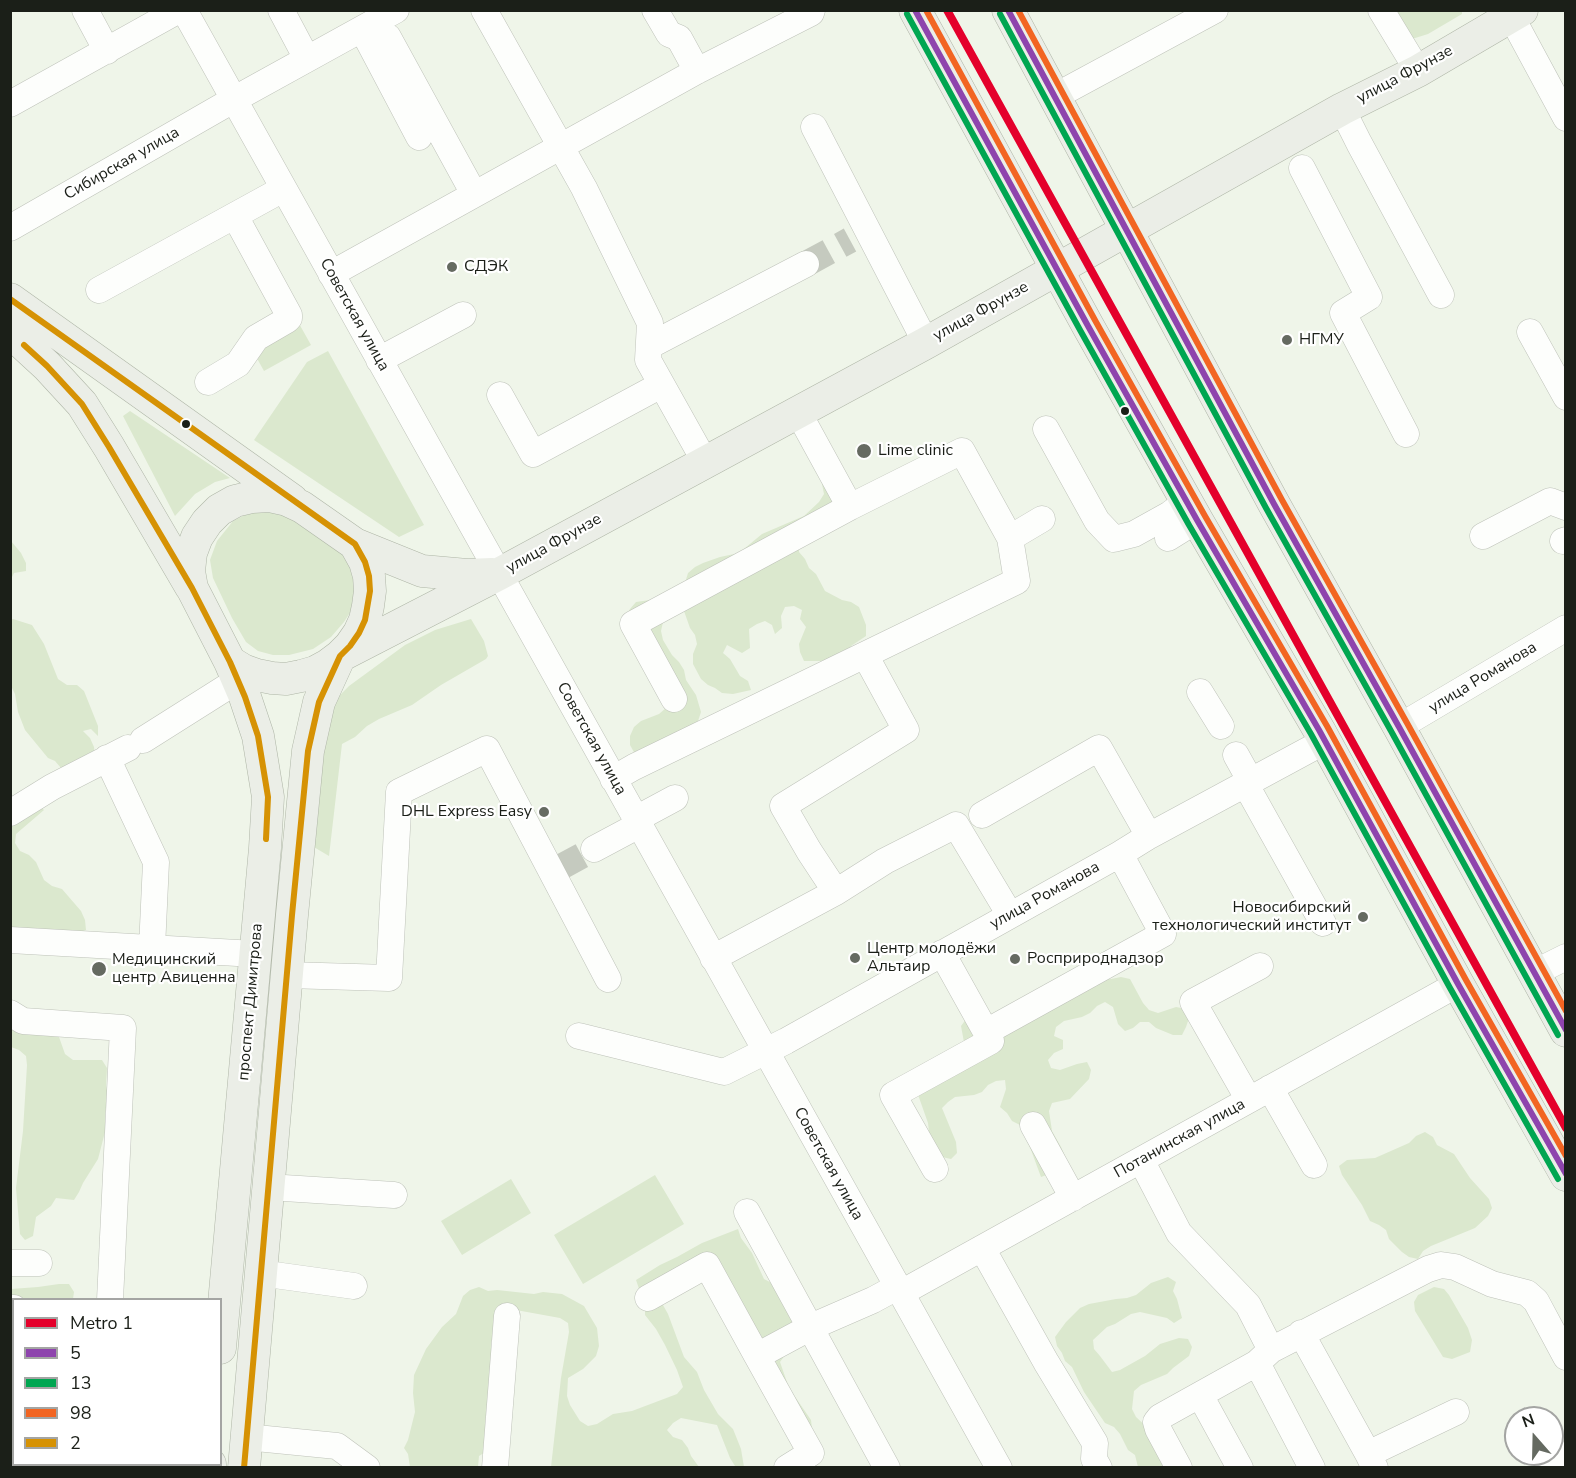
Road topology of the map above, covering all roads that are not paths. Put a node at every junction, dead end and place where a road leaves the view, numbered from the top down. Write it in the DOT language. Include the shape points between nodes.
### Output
graph roads {
  1 [pos="85,10"];
  2 [pos="179,10"];
  3 [pos="184,10"];
  4 [pos="281,10"];
  5 [pos="396,10"];
  6 [pos="484,10"];
  7 [pos="655,10"];
  8 [pos="812,10"];
  9 [pos="915,10"];
  10 [pos="1008,10"];
  11 [pos="1381,10"];
  12 [pos="1200,14"];
  13 [pos="1503,16"];
  14 [pos="362,29"];
  15 [pos="388,38"];
  16 [pos="107,51"];
  17 [pos="307,59"];
  18 [pos="697,71"];
  19 [pos="1418,71"];
  20 [pos="1054,97"];
  21 [pos="233,100"];
  22 [pos="10,104"];
  23 [pos="1342,109"];
  24 [pos="1566,118"];
  25 [pos="814,127"];
  26 [pos="419,136"];
  27 [pos="1278,145"];
  28 [pos="560,146"];
  29 [pos="1302,168"];
  30 [pos="283,189"];
  31 [pos="474,194"];
  32 [pos="235,216"];
  33 [pos="1313,218"];
  34 [pos="10,228"];
  35 [pos="1126,229"];
  36 [pos="806,264"];
  37 [pos="1057,270"];
  38 [pos="330,274"];
  39 [pos="99,290"];
  40 [pos="1441,295"];
  41 [pos="10,299"];
  42 [pos="463,315"];
  43 [pos="10,332"];
  44 [pos="1530,332"];
  45 [pos="926,343"];
  46 [pos="649,346"];
  47 [pos="379,360"];
  48 [pos="208,382"];
  49 [pos="661,385"];
  50 [pos="500,395"];
  51 [pos="1566,397"];
  52 [pos="798,412"];
  53 [pos="1046,429"];
  54 [pos="1406,434"];
  55 [pos="705,462"];
  56 [pos="302,507"];
  57 [pos="850,507"];
  58 [pos="1566,507"];
  59 [pos="1192,511"];
  60 [pos="1042,519"];
  61 [pos="1483,536"];
  62 [pos="1010,538"];
  63 [pos="1168,538"];
  64 [pos="356,544"];
  65 [pos="499,574"];
  66 [pos="192,588"];
  67 [pos="1566,628"];
  68 [pos="865,655"];
  69 [pos="340,656"];
  70 [pos="234,671"];
  71 [pos="1200,692"];
  72 [pos="674,699"];
  73 [pos="1221,726"];
  74 [pos="1399,727"];
  75 [pos="1325,741"];
  76 [pos="126,749"];
  77 [pos="1236,755"];
  78 [pos="613,778"];
  79 [pos="1248,784"];
  80 [pos="675,798"];
  81 [pos="10,813"];
  82 [pos="982,815"];
  83 [pos="637,822"];
  84 [pos="1149,836"];
  85 [pos="594,849"];
  86 [pos="1120,854"];
  87 [pos="836,892"];
  88 [pos="1010,915"];
  89 [pos="1323,923"];
  90 [pos="10,940"];
  91 [pos="152,948"];
  92 [pos="942,953"];
  93 [pos="255,954"];
  94 [pos="1566,957"];
  95 [pos="713,958"];
  96 [pos="1260,966"];
  97 [pos="1534,973"];
  98 [pos="286,975"];
  99 [pos="608,978"];
  100 [pos="1458,984"];
  101 [pos="10,1013"];
  102 [pos="1566,1031"];
  103 [pos="986,1032"];
  104 [pos="579,1036"];
  105 [pos="766,1052"];
  106 [pos="1260,1094"];
  107 [pos="1033,1125"];
  108 [pos="1141,1160"];
  109 [pos="1314,1165"];
  110 [pos="935,1169"];
  111 [pos="1566,1175"];
  112 [pos="268,1187"];
  113 [pos="394,1195"];
  114 [pos="1073,1198"];
  115 [pos="747,1212"];
  116 [pos="982,1248"];
  117 [pos="10,1263"];
  118 [pos="39,1263"];
  119 [pos="260,1273"];
  120 [pos="354,1286"];
  121 [pos="899,1290"];
  122 [pos="110,1298"];
  123 [pos="648,1298"];
  124 [pos="507,1316"];
  125 [pos="222,1325"];
  126 [pos="811,1327"];
  127 [pos="1301,1333"];
  128 [pos="757,1356"];
  129 [pos="1264,1357"];
  130 [pos="1566,1357"];
  131 [pos="1200,1395"];
  132 [pos="1456,1412"];
  133 [pos="245,1452"];
  134 [pos="1566,1454"];
  135 [pos="337,1456"];
  136 [pos="1372,1461"];
  137 [pos="368,1467"];
  138 [pos="495,1467"];
  139 [pos="787,1467"];
  140 [pos="887,1467"];
  141 [pos="999,1467"];
  142 [pos="1099,1467"];
  143 [pos="1179,1467"];
  144 [pos="1240,1467"];
  145 [pos="1312,1467"];
  146 [pos="1545,1467"];
  1 -- 16 [label="street"];
  2 -- 16 [label="street"];
  3 -- 21 [label="street, Советская улица"];
  4 -- 17 [label="street"];
  5 -- 14 [label="street, Сибирская улица"];
  6 -- 28 [label="street"];
  7 -- 18 [label="street" via="669,34 679,38"];
  8 -- 18 [label="street"];
  9 -- 37 [label="main road"];
  10 -- 20 [label="main road"];
  11 -- 19 [label="street"];
  12 -- 20 [label="street"];
  13 -- 19 [label="main road, улица Фрунзе"];
  13 -- 24 [label="street"];
  14 -- 17 [label="street, Сибирская улица"];
  14 -- 26 [label="street"];
  15 -- 31 [label="street"];
  16 -- 22 [label="street"];
  17 -- 21 [label="street, Сибирская улица"];
  18 -- 28 [label="street"];
  19 -- 23 [label="main road, улица Фрунзе"];
  20 -- 35 [label="main road"];
  21 -- 30 [label="street, Советская улица"];
  21 -- 34 [label="street, Сибирская улица"];
  23 -- 27 [label="main road, улица Фрунзе"];
  23 -- 40 [label="street"];
  25 -- 45 [label="street" via="859,235"];
  27 -- 33 [label="street"];
  27 -- 35 [label="main road, улица Фрунзе"];
  28 -- 31 [label="street"];
  28 -- 46 [label="street" via="650,323"];
  29 -- 54 [label="street" via="1369,297 1343,313"];
  30 -- 32 [label="street"];
  30 -- 38 [label="street, Советская улица"];
  31 -- 38 [label="street"];
  32 -- 39 [label="street" via="140,280"];
  32 -- 48 [label="street" via="289,318 256,338 238,364"];
  35 -- 37 [label="main road, улица Фрунзе"];
  35 -- 74 [label="main road"];
  36 -- 46 [label="street"];
  37 -- 45 [label="main road, улица Фрунзе"];
  37 -- 59 [label="main road"];
  38 -- 47 [label="street, Советская улица"];
  41 -- 56 [label="main road"];
  42 -- 47 [label="street"];
  43 -- 66 [label="main road" via="82,404"];
  44 -- 51 [label="street"];
  45 -- 52 [label="main road, улица Фрунзе"];
  46 -- 49 [label="street" via="648,360"];
  47 -- 65 [label="street, Советская улица"];
  49 -- 50 [label="street" via="532,454"];
  49 -- 55 [label="street"];
  52 -- 55 [label="main road, улица Фрунзе"];
  52 -- 57 [label="street"];
  53 -- 59 [label="street" via="1097,521 1114,539 1134,534 1170,514"];
  55 -- 65 [label="main road, улица Фрунзе"];
  56 -- 64 [label="main road"];
  56 -- 66 [label="main road" via="269,496 235,501 219,510 197,537 191,553"];
  57 -- 62 [label="street" via="962,451"];
  57 -- 72 [label="street" via="633,624"];
  58 -- 61 [label="street" via="1550,501"];
  59 -- 63 [label="street"];
  59 -- 75 [label="main road"];
  60 -- 62 [label="street"];
  62 -- 68 [label="street" via="1017,581"];
  64 -- 65 [label="main road, улица Фрунзе" via="422,571"];
  64 -- 69 [label="main road" via="369,576 368,606 359,633"];
  65 -- 69 [label="main road, улица Фрунзе"];
  65 -- 78 [label="street, Советская улица"];
  66 -- 70 [label="main road"];
  67 -- 74 [label="street, улица Романова"];
  68 -- 78 [label="street"];
  68 -- 87 [label="street" via="906,730 783,806"];
  69 -- 70 [label="main road" via="315,672 286,679"];
  69 -- 98 [label="main road, проспект Димитрова" via="320,702 308,751"];
  70 -- 76 [label="street"];
  70 -- 93 [label="main road, проспект Димитрова" via="258,736 268,797"];
  71 -- 73 [label="street"];
  74 -- 97 [label="main road"];
  75 -- 79 [label="street, улица Романова"];
  75 -- 100 [label="main road"];
  76 -- 81 [label="street"];
  76 -- 91 [label="street" via="156,862"];
  77 -- 79 [label="street"];
  78 -- 83 [label="street, Советская улица"];
  79 -- 84 [label="street, улица Романова"];
  79 -- 89 [label="street"];
  80 -- 83 [label="street"];
  82 -- 84 [label="street" via="1099,748"];
  83 -- 85 [label="street"];
  83 -- 95 [label="street, Советская улица"];
  84 -- 86 [label="street, улица Романова"];
  86 -- 88 [label="street, улица Романова"];
  86 -- 103 [label="street" via="1163,934"];
  87 -- 88 [label="street" via="885,861 956,825"];
  87 -- 95 [label="street"];
  88 -- 92 [label="street, улица Романова"];
  90 -- 91 [label="street"];
  91 -- 93 [label="street"];
  92 -- 103 [label="street"];
  92 -- 105 [label="street, улица Романова"];
  93 -- 125 [label="main road, проспект Димитрова"];
  94 -- 97 [label="street"];
  95 -- 105 [label="street, Советская улица"];
  96 -- 106 [label="street" via="1194,1002"];
  97 -- 102 [label="main road"];
  98 -- 99 [label="street" via="389,978 399,792 487,749 555,870"];
  98 -- 112 [label="main road, проспект Димитрова"];
  100 -- 106 [label="street, Потанинская улица"];
  100 -- 111 [label="main road"];
  101 -- 122 [label="street" via="22,1021 123,1028"];
  103 -- 110 [label="street" via="991,1041 894,1095"];
  104 -- 105 [label="street, улица Романова" via="724,1072"];
  105 -- 121 [label="street, Советская улица"];
  106 -- 108 [label="street, Потанинская улица"];
  106 -- 109 [label="street"];
  107 -- 114 [label="street"];
  108 -- 114 [label="street, Потанинская улица"];
  108 -- 129 [label="street" via="1179,1233 1248,1305"];
  112 -- 113 [label="street"];
  112 -- 119 [label="main road, проспект Димитрова"];
  114 -- 116 [label="street, Потанинская улица"];
  115 -- 126 [label="street"];
  116 -- 121 [label="street, Потанинская улица"];
  116 -- 142 [label="street" via="1095,1443 1094,1459"];
  117 -- 118 [label="street"];
  119 -- 120 [label="street"];
  119 -- 133 [label="main road, проспект Димитрова"];
  121 -- 126 [label="street, Потанинская улица"];
  121 -- 141 [label="street, Советская улица"];
  123 -- 128 [label="street" via="707,1265"];
  124 -- 138 [label="street"];
  126 -- 128 [label="street, Потанинская улица"];
  126 -- 140 [label="street"];
  127 -- 129 [label="street"];
  127 -- 130 [label="street" via="1441,1265 1527,1293 1536,1301"];
  127 -- 136 [label="street"];
  128 -- 139 [label="street" via="811,1453"];
  129 -- 131 [label="street"];
  129 -- 145 [label="street"];
  131 -- 143 [label="street" via="1156,1422"];
  131 -- 144 [label="street"];
  132 -- 136 [label="street"];
  133 -- 135 [label="street"];
  134 -- 146 [label="street"];
  135 -- 137 [label="street"];
}
